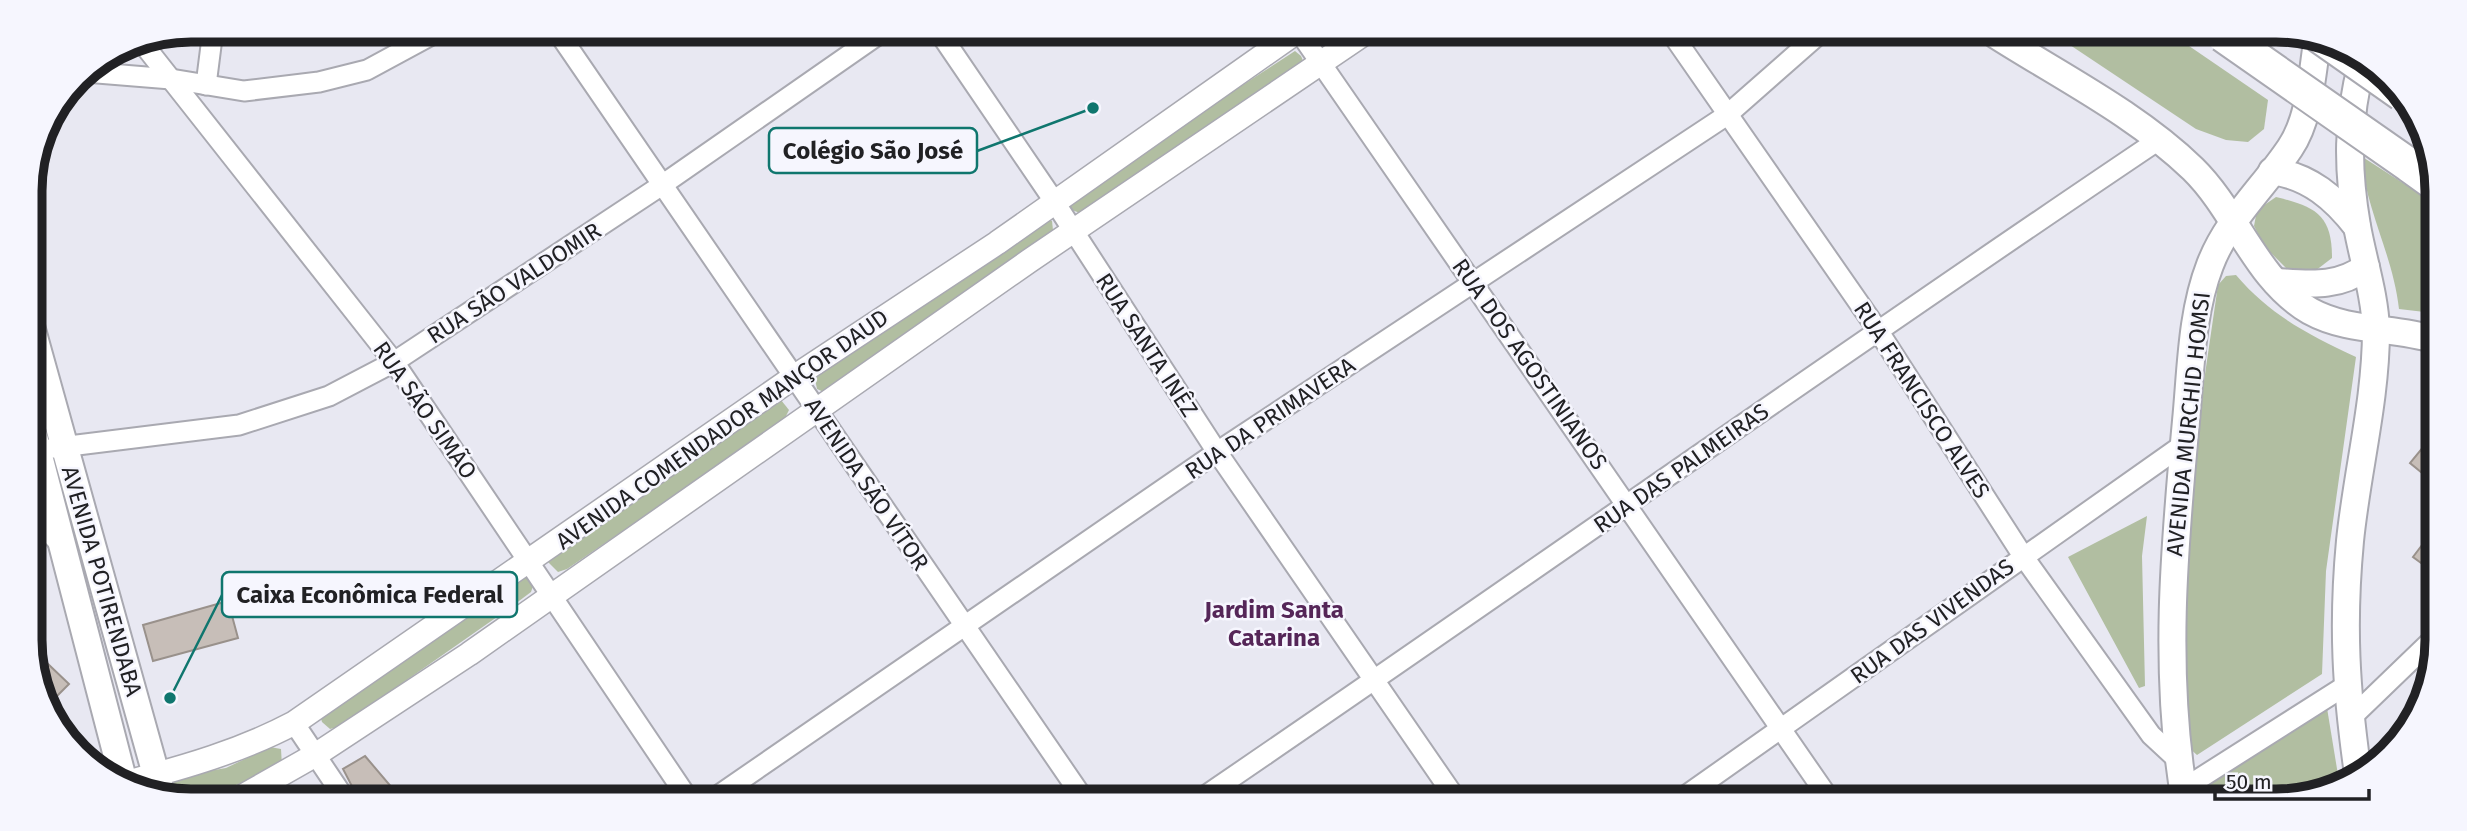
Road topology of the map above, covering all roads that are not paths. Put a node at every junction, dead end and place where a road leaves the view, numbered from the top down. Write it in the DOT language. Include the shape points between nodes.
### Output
graph roads {
  1 [pos="211,42"];
  2 [pos="419,42"];
  3 [pos="565,42"];
  4 [pos="868,42"];
  5 [pos="946,42"];
  6 [pos="1282,42"];
  7 [pos="1306,42"];
  8 [pos="1352,42"];
  9 [pos="1677,42"];
  10 [pos="1810,42"];
  11 [pos="2008,42"];
  12 [pos="2233,42"];
  13 [pos="2316,48"];
  14 [pos="147,49"];
  15 [pos="1321,63"];
  16 [pos="2360,69"];
  17 [pos="100,73"];
  18 [pos="171,79"];
  19 [pos="206,85"];
  20 [pos="1727,115"];
  21 [pos="2160,139"];
  22 [pos="2272,171"];
  23 [pos="2422,174"];
  24 [pos="663,185"];
  25 [pos="1054,201"];
  26 [pos="2233,222"];
  27 [pos="2357,227"];
  28 [pos="1073,231"];
  29 [pos="2366,267"];
  30 [pos="2276,282"];
  31 [pos="1473,283"];
  32 [pos="1877,329"];
  33 [pos="2376,329"];
  34 [pos="2425,338"];
  35 [pos="394,362"];
  36 [pos="794,377"];
  37 [pos="817,410"];
  38 [pos="42,426"];
  39 [pos="2184,444"];
  40 [pos="45,453"];
  41 [pos="1217,453"];
  42 [pos="1629,506"];
  43 [pos="42,526"];
  44 [pos="65,550"];
  45 [pos="2023,556"];
  46 [pos="530,562"];
  47 [pos="552,596"];
  48 [pos="965,627"];
  49 [pos="2425,647"];
  50 [pos="1374,681"];
  51 [pos="2345,686"];
  52 [pos="2350,719"];
  53 [pos="294,723"];
  54 [pos="1781,731"];
  55 [pos="317,754"];
  56 [pos="2179,761"];
  57 [pos="2357,765"];
  58 [pos="121,771"];
  59 [pos="159,785"];
  60 [pos="255,789"];
  61 [pos="339,789"];
  62 [pos="682,789"];
  63 [pos="728,789"];
  64 [pos="1077,789"];
  65 [pos="1215,789"];
  66 [pos="1449,789"];
  67 [pos="1696,789"];
  68 [pos="1822,789"];
  69 [pos="2177,789"];
  70 [pos="2188,789"];
  1 -- 19 [label="street"];
  2 -- 19 [label="street" via="367,70 318,82 244,91"];
  3 -- 24 [label="street, AVENIDA SÃO VÍTOR"];
  4 -- 24 [label="street, RUA SÃO VALDOMIR"];
  5 -- 25 [label="street, RUA SANTA INÊZ"];
  6 -- 25 [label="street, AVENIDA COMENDADOR MANÇOR DAUD"];
  7 -- 15 [label="street, RUA DOS AGOSTINIANOS"];
  8 -- 15 [label="street, AVENIDA COMENDADOR MANÇOR DAUD"];
  9 -- 20 [label="street, RUA FRANCISCO ALVES"];
  10 -- 20 [label="street, RUA DA PRIMAVERA"];
  11 -- 21 [label="main road"];
  12 -- 23 [label="highway, bridge"];
  13 -- 22 [label="main road, AVENIDA MURCHID HOMSI" via="2302,125"];
  14 -- 18 [label="street, RUA SÃO SIMÃO"];
  15 -- 28 [label="street, AVENIDA COMENDADOR MANÇOR DAUD"];
  15 -- 31 [label="street, RUA DOS AGOSTINIANOS"];
  16 -- 27 [label="main road" via="2347,164"];
  17 -- 18 [label="street"];
  18 -- 19 [label="street"];
  18 -- 35 [label="street, RUA SÃO SIMÃO"];
  20 -- 31 [label="street, RUA DA PRIMAVERA"];
  20 -- 32 [label="street, RUA FRANCISCO ALVES"];
  21 -- 26 [label="main road" via="2196,171"];
  21 -- 32 [label="street, RUA DAS PALMEIRAS"];
  22 -- 26 [label="main road, AVENIDA MURCHID HOMSI"];
  22 -- 27 [label="main road" via="2317,187 2341,206"];
  24 -- 35 [label="street, RUA SÃO VALDOMIR"];
  24 -- 36 [label="street, AVENIDA SÃO VÍTOR"];
  25 -- 28 [label="street, RUA SANTA INÊZ"];
  25 -- 36 [label="street, AVENIDA COMENDADOR MANÇOR DAUD"];
  26 -- 30 [label="main road"];
  26 -- 39 [label="main road, AVENIDA MURCHID HOMSI" via="2203,285"];
  27 -- 29 [label="main road"];
  28 -- 37 [label="street, AVENIDA COMENDADOR MANÇOR DAUD"];
  28 -- 41 [label="street, RUA SANTA INÊZ"];
  29 -- 30 [label="main road" via="2334,283"];
  29 -- 33 [label="main road"];
  30 -- 33 [label="main road" via="2289,296 2331,322"];
  31 -- 41 [label="street, RUA DA PRIMAVERA"];
  31 -- 42 [label="street, RUA DOS AGOSTINIANOS"];
  32 -- 42 [label="street, RUA DAS PALMEIRAS"];
  32 -- 45 [label="street, RUA FRANCISCO ALVES"];
  33 -- 34 [label="main road"];
  33 -- 51 [label="main road" via="2370,409 2350,538 2343,628"];
  35 -- 40 [label="street, RUA SÃO VALDOMIR" via="329,396 239,425"];
  35 -- 46 [label="street, RUA SÃO SIMÃO"];
  36 -- 37 [label="street, AVENIDA SÃO VÍTOR"];
  36 -- 46 [label="street, AVENIDA COMENDADOR MANÇOR DAUD"];
  37 -- 47 [label="street, AVENIDA COMENDADOR MANÇOR DAUD"];
  37 -- 48 [label="street, AVENIDA SÃO VÍTOR"];
  38 -- 40 [label="main road, AVENIDA POTIRENDABA"];
  39 -- 45 [label="street, RUA DAS VIVENDAS"];
  39 -- 56 [label="main road, AVENIDA MURCHID HOMSI" via="2171,603 2172,699"];
  40 -- 44 [label="main road, AVENIDA POTIRENDABA"];
  40 -- 59 [label="main road, AVENIDA POTIRENDABA"];
  41 -- 48 [label="street, RUA DA PRIMAVERA"];
  41 -- 50 [label="street, RUA SANTA INÊZ"];
  42 -- 50 [label="street, RUA DAS PALMEIRAS"];
  42 -- 54 [label="street, RUA DOS AGOSTINIANOS"];
  43 -- 44 [label="street"];
  44 -- 58 [label="main road, AVENIDA POTIRENDABA"];
  45 -- 54 [label="street, RUA DAS VIVENDAS"];
  45 -- 56 [label="street, RUA FRANCISCO ALVES" via="2151,735"];
  46 -- 47 [label="street, RUA SÃO SIMÃO"];
  46 -- 53 [label="street, AVENIDA COMENDADOR MANÇOR DAUD"];
  47 -- 55 [label="street, AVENIDA COMENDADOR MANÇOR DAUD"];
  47 -- 62 [label="street, RUA SÃO SIMÃO"];
  48 -- 63 [label="street, RUA DA PRIMAVERA"];
  48 -- 64 [label="street, AVENIDA SÃO VÍTOR"];
  49 -- 52 [label="street"];
  50 -- 65 [label="street, RUA DAS PALMEIRAS"];
  50 -- 66 [label="street, RUA SANTA INÊZ"];
  51 -- 52 [label="main road"];
  51 -- 70 [label="street"];
  52 -- 57 [label="main road"];
  53 -- 55 [label="street"];
  53 -- 59 [label="street, AVENIDA COMENDADOR MANÇOR DAUD"];
  54 -- 67 [label="street, RUA DAS VIVENDAS"];
  54 -- 68 [label="street, RUA DOS AGOSTINIANOS"];
  55 -- 60 [label="street, AVENIDA COMENDADOR MANÇOR DAUD"];
  55 -- 61 [label="street"];
  56 -- 69 [label="main road, AVENIDA MURCHID HOMSI"];
}
